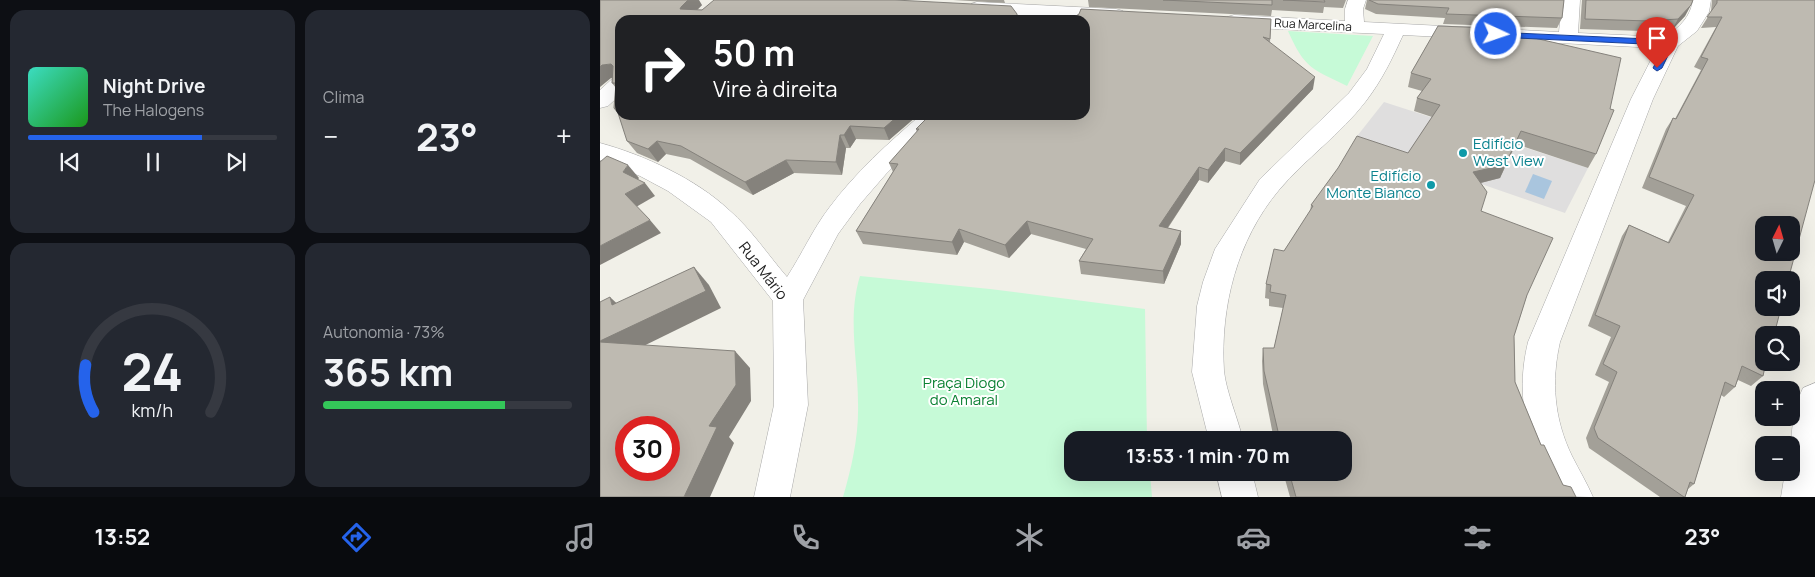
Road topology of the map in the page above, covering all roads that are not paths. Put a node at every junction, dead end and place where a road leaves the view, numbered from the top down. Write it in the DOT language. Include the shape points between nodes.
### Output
graph roads {
  1 [pos="1357,0"];
  2 [pos="1571,0"];
  3 [pos="1702,0"];
  4 [pos="962,8"];
  5 [pos="1061,11"];
  6 [pos="1131,16"];
  7 [pos="1216,20"];
  8 [pos="1355,27"];
  9 [pos="1396,29"];
  10 [pos="1568,38"];
  11 [pos="1670,43"];
  12 [pos="615,88"];
  13 [pos="600,101"];
  14 [pos="928,120"];
  15 [pos="600,151"];
  16 [pos="788,298"];
  17 [pos="1815,398"];
  18 [pos="1224,431"];
  19 [pos="1236,481"];
  20 [pos="772,497"];
  21 [pos="1240,497"];
  22 [pos="1575,497"];
  23 [pos="1799,497"];
  1 -- 8 [label="street"];
  2 -- 10 [label="street"];
  3 -- 11 [label="street" via="1700,12 1690,27"];
  4 -- 5 [label="street"];
  5 -- 6 [label="street"];
  7 -- 8 [label="street, Rua Marcelina"];
  8 -- 9 [label="street, Rua Marcelina"];
  9 -- 10 [label="street, Rua Marcelina"];
  9 -- 18 [label="street" via="1377,70 1357,98 1269,185 1229,249 1212,306 1208,372"];
  10 -- 11 [label="street, Rua Marcelina"];
  11 -- 22 [label="street" via="1642,99 1544,342 1538,370 1543,419 1562,477"];
  12 -- 13 [label="street"];
  14 -- 16 [label="street" via="871,175 829,228 803,278"];
  15 -- 16 [label="street, Rua Mário" via="649,170 720,216"];
  16 -- 20 [label="street, Rua Mário" via="791,405"];
  17 -- 23 [label="street"];
  19 -- 21 [label="street"];
}
